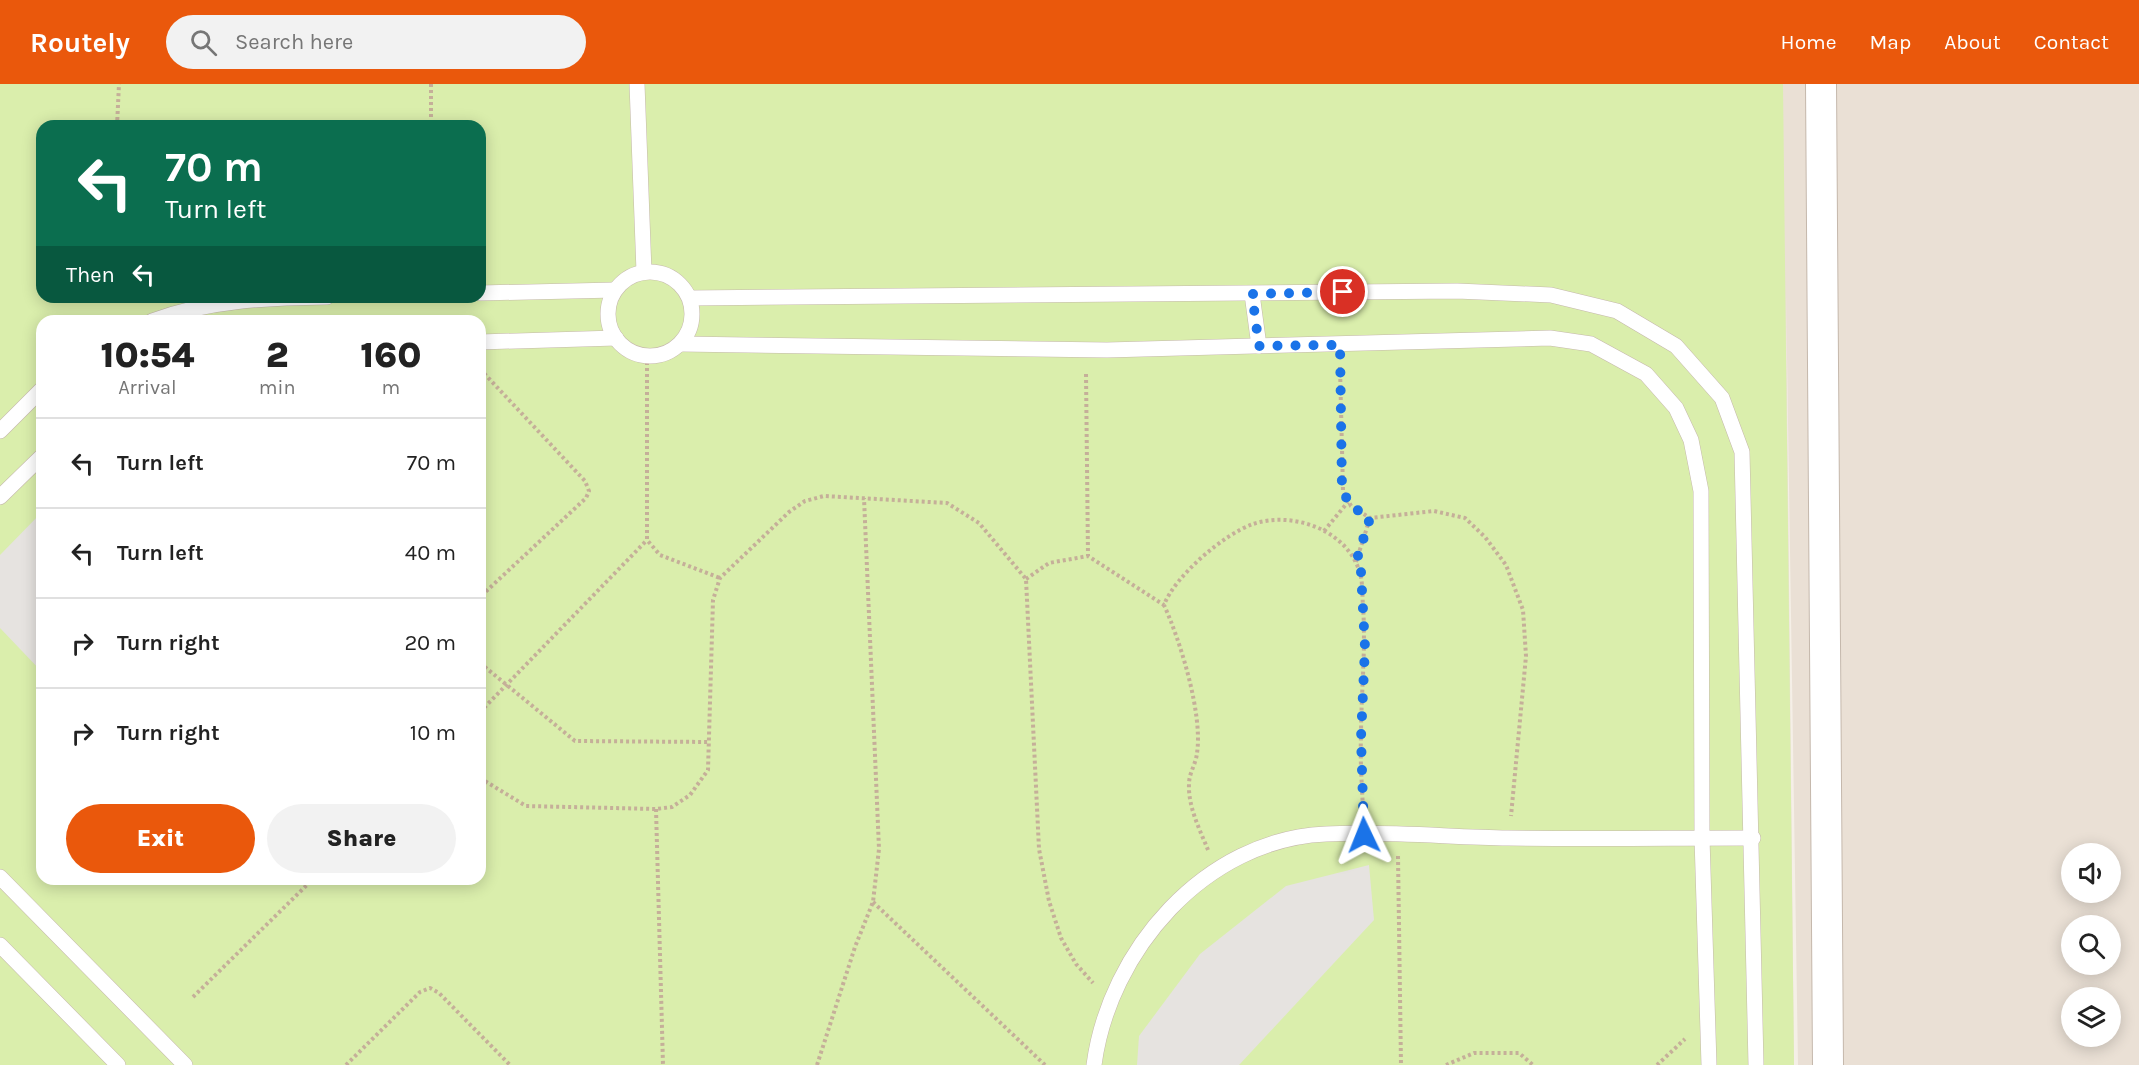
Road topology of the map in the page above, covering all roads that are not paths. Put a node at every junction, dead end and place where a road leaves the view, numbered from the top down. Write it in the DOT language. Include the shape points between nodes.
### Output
graph roads {
  1 [pos="637,84"];
  2 [pos="1821,84"];
  3 [pos="644,272"];
  4 [pos="615,290"];
  5 [pos="486,293"];
  6 [pos="1252,294"];
  7 [pos="690,298"];
  8 [pos="216,303"];
  9 [pos="172,315"];
  10 [pos="616,338"];
  11 [pos="486,342"];
  12 [pos="681,344"];
  13 [pos="1259,346"];
  14 [pos="36,395"];
  15 [pos="0,431"];
  16 [pos="36,462"];
  17 [pos="0,497"];
  18 [pos="1702,838"];
  19 [pos="1753,838"];
  20 [pos="0,876"];
  21 [pos="0,945"];
  22 [pos="118,1065"];
  23 [pos="185,1065"];
  24 [pos="1094,1065"];
  25 [pos="1709,1065"];
  26 [pos="1756,1065"];
  27 [pos="1828,1065"];
  1 -- 3 [label="lane"];
  2 -- 27 [label="street"];
  3 -- 4 [label="lane" via="628,278"];
  3 -- 7 [label="lane" via="672,277"];
  4 -- 5 [label="lane"];
  4 -- 10 [label="lane" via="608,314"];
  6 -- 7 [label="lane"];
  6 -- 13 [label="lane"];
  6 -- 19 [label="lane" via="1457,291 1551,295 1617,311 1676,346 1722,398 1742,452"];
  7 -- 12 [label="lane" via="693,318"];
  8 -- 9 [label="lane"];
  10 -- 11 [label="lane"];
  10 -- 12 [label="lane" via="635,354 647,356 665,353"];
  12 -- 13 [label="lane" via="1086,349"];
  13 -- 18 [label="lane" via="1550,338 1592,344 1646,374 1677,408 1691,440 1701,491"];
  14 -- 15 [label="lane"];
  16 -- 17 [label="lane"];
  18 -- 19 [label="lane"];
  18 -- 24 [label="lane" via="1325,834 1299,838 1241,858 1184,895 1138,948 1110,1001"];
  18 -- 25 [label="lane"];
  19 -- 26 [label="lane"];
  20 -- 23 [label="lane"];
  21 -- 22 [label="lane"];
}
